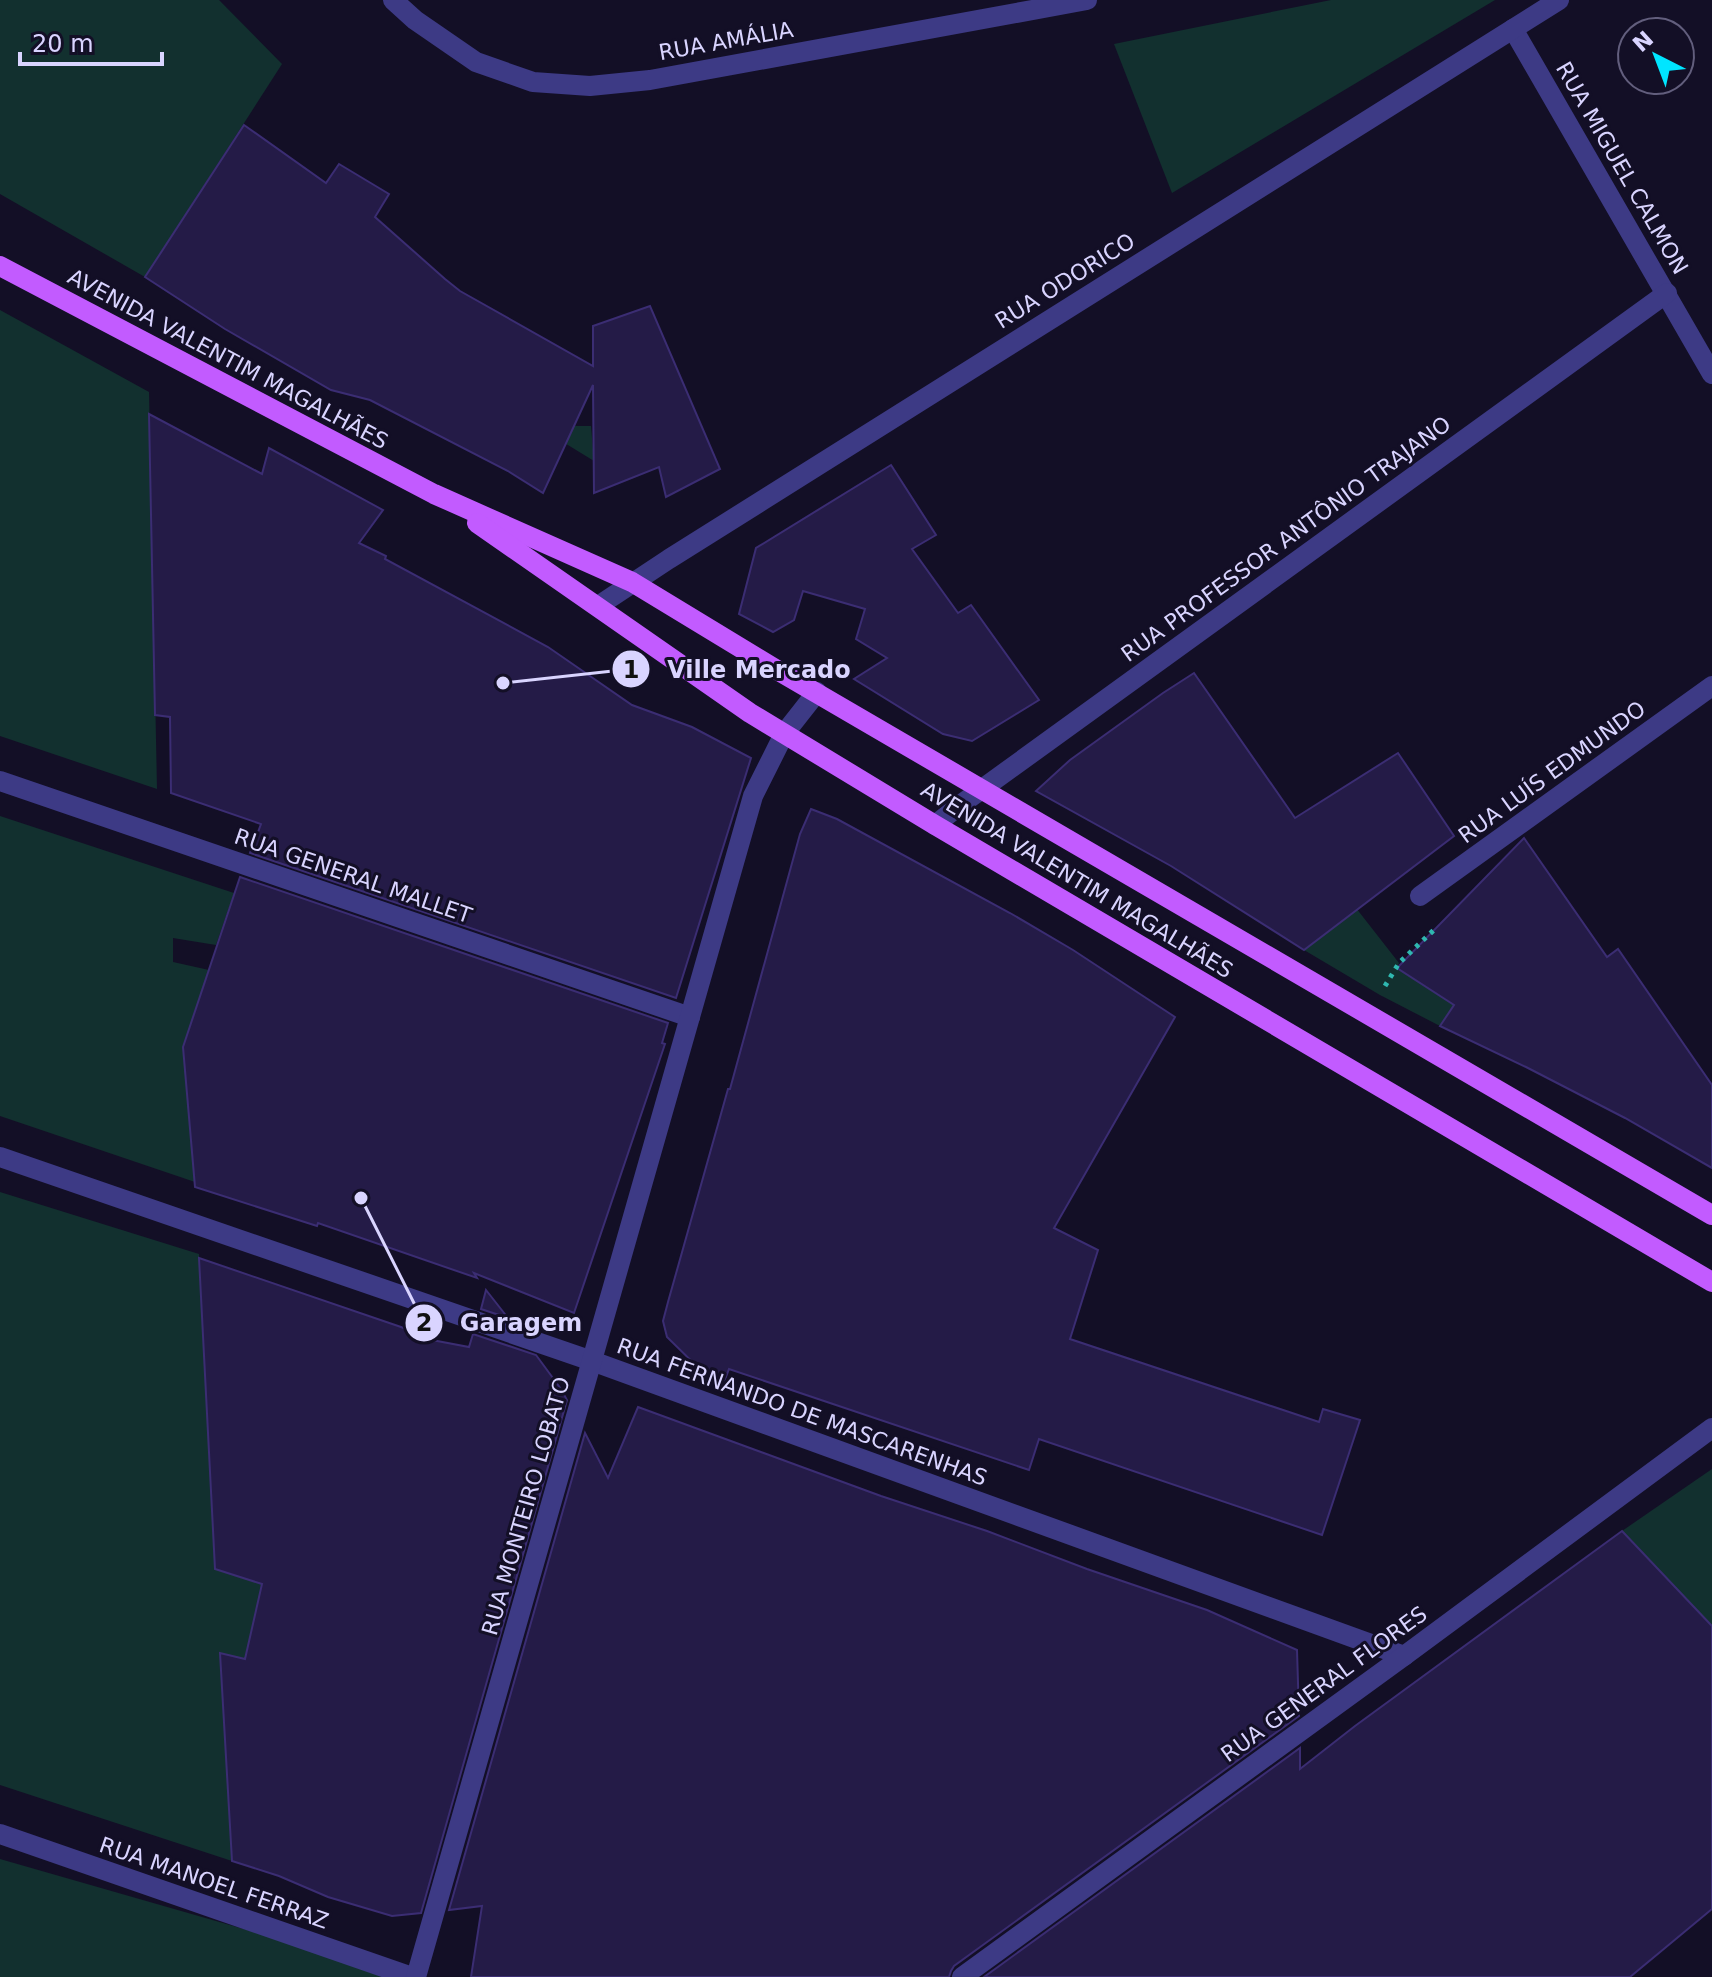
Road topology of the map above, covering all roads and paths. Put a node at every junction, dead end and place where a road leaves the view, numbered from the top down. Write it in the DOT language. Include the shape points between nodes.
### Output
graph roads {
  1 [pos="393,0"];
  2 [pos="1087,0"];
  3 [pos="1559,0"];
  4 [pos="1513,29"];
  5 [pos="0,266"];
  6 [pos="1667,293"];
  7 [pos="1712,374"];
  8 [pos="434,494"];
  9 [pos="632,582"];
  10 [pos="598,606"];
  11 [pos="1712,686"];
  12 [pos="817,692"];
  13 [pos="784,734"];
  14 [pos="0,781"];
  15 [pos="982,789"];
  16 [pos="935,825"];
  17 [pos="1420,896"];
  18 [pos="1442,922"];
  19 [pos="1367,1014"];
  20 [pos="690,1017"];
  21 [pos="0,1157"];
  22 [pos="1712,1215"];
  23 [pos="1712,1282"];
  24 [pos="592,1361"];
  25 [pos="1712,1428"];
  26 [pos="1404,1656"];
  27 [pos="0,1834"];
  28 [pos="414,1977"];
  29 [pos="962,1977"];
  1 -- 2 [label="street, RUA AMÁLIA" via="476,62 533,82 590,86 650,80"];
  3 -- 4 [label="street, RUA ODORICO"];
  4 -- 6 [label="street, RUA MIGUEL CALMON"];
  4 -- 9 [label="street, RUA ODORICO"];
  5 -- 8 [label="main road, AVENIDA VALENTIM MAGALHÃES"];
  6 -- 7 [label="street, RUA MIGUEL CALMON"];
  6 -- 15 [label="street, RUA PROFESSOR ANTÔNIO TRAJANO"];
  8 -- 9 [label="main road, AVENIDA VALENTIM MAGALHÃES"];
  8 -- 10 [label="main road, AVENIDA VALENTIM MAGALHÃES"];
  9 -- 10 [label="street, RUA ODORICO"];
  9 -- 12 [label="main road, AVENIDA VALENTIM MAGALHÃES"];
  10 -- 13 [label="main road, AVENIDA VALENTIM MAGALHÃES"];
  11 -- 17 [label="street, RUA LUÍS EDMUNDO"];
  12 -- 13 [label="street, RUA MONTEIRO LOBATO"];
  12 -- 15 [label="main road, AVENIDA VALENTIM MAGALHÃES"];
  13 -- 16 [label="main road, AVENIDA VALENTIM MAGALHÃES"];
  13 -- 20 [label="street, RUA MONTEIRO LOBATO" via="753,796"];
  14 -- 20 [label="street, RUA GENERAL MALLET"];
  15 -- 16 [label="street, RUA PROFESSOR ANTÔNIO TRAJANO"];
  15 -- 19 [label="main road, AVENIDA VALENTIM MAGALHÃES"];
  16 -- 23 [label="main road, AVENIDA VALENTIM MAGALHÃES"];
  18 -- 19 [label="path" via="1399,963"];
  19 -- 22 [label="main road, AVENIDA VALENTIM MAGALHÃES"];
  20 -- 24 [label="street, RUA MONTEIRO LOBATO"];
  21 -- 24 [label="street, RUA FERNANDO DE MASCARENHAS"];
  24 -- 26 [label="street, RUA FERNANDO DE MASCARENHAS"];
  24 -- 28 [label="street, RUA MONTEIRO LOBATO"];
  25 -- 26 [label="street, RUA GENERAL FLORES"];
  26 -- 29 [label="street, RUA GENERAL FLORES"];
  27 -- 28 [label="street, RUA MANOEL FERRAZ"];
}
